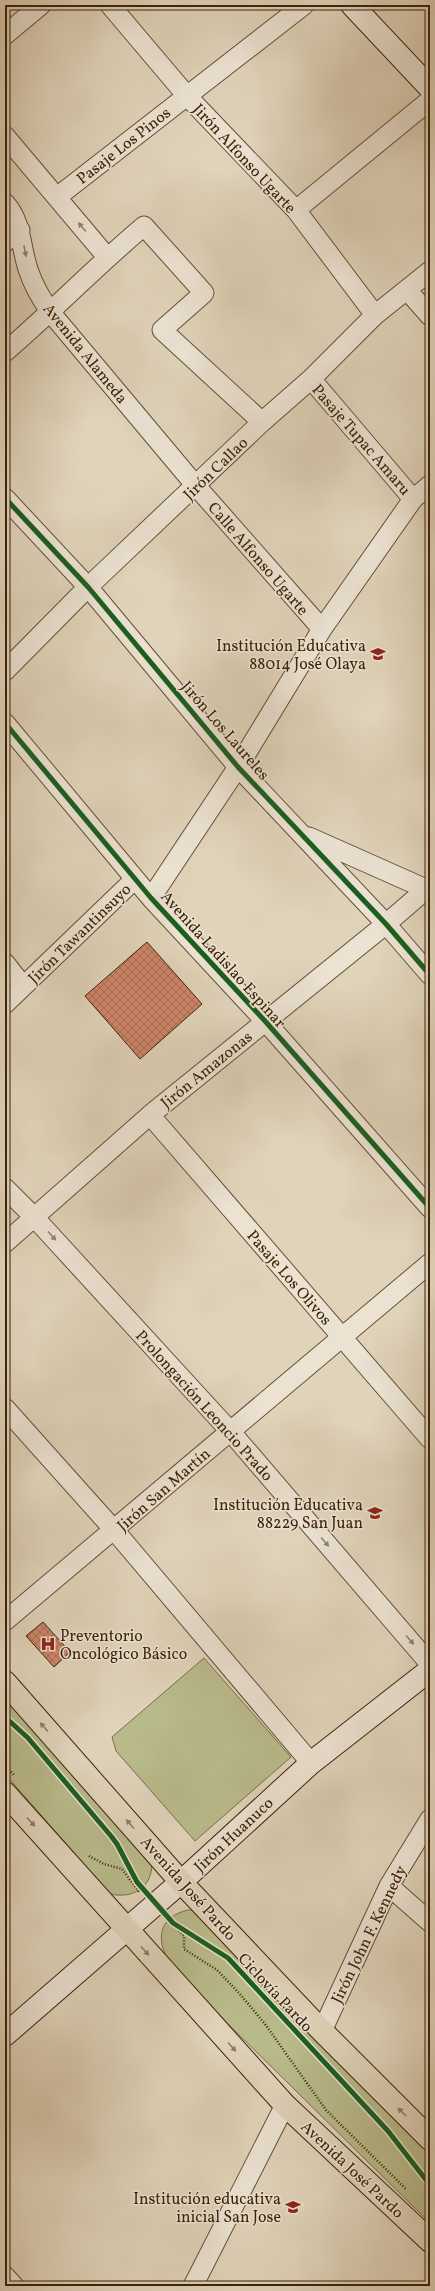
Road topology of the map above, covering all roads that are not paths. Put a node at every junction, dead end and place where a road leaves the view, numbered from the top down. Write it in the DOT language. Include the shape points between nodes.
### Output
graph roads {
  1 [pos="41,5"];
  2 [pos="110,5"];
  3 [pos="304,5"];
  4 [pos="352,5"];
  5 [pos="5,35"];
  6 [pos="430,88"];
  7 [pos="187,96"];
  8 [pos="430,100"];
  9 [pos="5,136"];
  10 [pos="57,197"];
  11 [pos="5,203"];
  12 [pos="296,210"];
  13 [pos="20,230"];
  14 [pos="5,242"];
  15 [pos="107,257"];
  16 [pos="430,271"];
  17 [pos="407,290"];
  18 [pos="51,313"];
  19 [pos="375,315"];
  20 [pos="430,316"];
  21 [pos="5,352"];
  22 [pos="311,380"];
  23 [pos="262,422"];
  24 [pos="430,485"];
  25 [pos="196,486"];
  26 [pos="5,498"];
  27 [pos="413,500"];
  28 [pos="88,587"];
  29 [pos="322,629"];
  30 [pos="5,671"];
  31 [pos="5,723"];
  32 [pos="238,767"];
  33 [pos="302,834"];
  34 [pos="135,879"];
  35 [pos="428,888"];
  36 [pos="151,898"];
  37 [pos="386,924"];
  38 [pos="5,963"];
  39 [pos="430,975"];
  40 [pos="24,986"];
  41 [pos="5,1004"];
  42 [pos="265,1021"];
  43 [pos="150,1116"];
  44 [pos="5,1188"];
  45 [pos="430,1208"];
  46 [pos="34,1217"];
  47 [pos="5,1243"];
  48 [pos="430,1264"];
  49 [pos="342,1339"];
  50 [pos="5,1408"];
  51 [pos="230,1431"];
  52 [pos="430,1439"];
  53 [pos="115,1530"];
  54 [pos="5,1621"];
  55 [pos="430,1664"];
  56 [pos="430,1670"];
  57 [pos="5,1682"];
  58 [pos="311,1763"];
  59 [pos="10,1785"];
  60 [pos="430,1819"];
  61 [pos="181,1882"];
  62 [pos="389,1886"];
  63 [pos="430,1922"];
  64 [pos="126,1929"];
  65 [pos="322,2031"];
  66 [pos="5,2035"];
  67 [pos="285,2106"];
  68 [pos="430,2139"];
  69 [pos="430,2241"];
  70 [pos="5,2276"];
  71 [pos="14,2286"];
  72 [pos="193,2286"];
  1 -- 5 [label="street"];
  2 -- 7 [label="street, Jirón Alfonso Ugarte"];
  3 -- 7 [label="street, Pasaje Los Pinos"];
  4 -- 6 [label="main road"];
  7 -- 10 [label="street, Pasaje Los Pinos"];
  7 -- 12 [label="street, Jirón Alfonso Ugarte"];
  8 -- 12 [label="street"];
  9 -- 10 [label="street"];
  15 -- 10 [label="street, one-way"];
  11 -- 13 [label="street, Avenida Alameda" via="13,212"];
  12 -- 19 [label="street, Jirón Alfonso Ugarte"];
  13 -- 14 [label="street"];
  13 -- 18 [label="street, Avenida Alameda, one-way" via="28,271"];
  15 -- 18 [label="street"];
  15 -- 23 [label="street" via="144,226 204,293 162,330"];
  16 -- 17 [label="street, Jirón Callao"];
  17 -- 19 [label="street, Jirón Callao"];
  17 -- 20 [label="street"];
  18 -- 21 [label="street"];
  18 -- 25 [label="street, Avenida Alameda"];
  19 -- 22 [label="street, Jirón Callao"];
  22 -- 23 [label="street, Jirón Callao"];
  22 -- 27 [label="street, Pasaje Tupac Amaru"];
  23 -- 25 [label="street, Jirón Callao"];
  24 -- 27 [label="street"];
  25 -- 28 [label="street, Jirón Callao"];
  25 -- 29 [label="street, Calle Alfonso Ugarte"];
  26 -- 28 [label="street, Jirón Los Laureles"];
  27 -- 29 [label="street"];
  28 -- 30 [label="street, Jirón Callao"];
  28 -- 32 [label="street, Jirón Los Laureles"];
  29 -- 32 [label="street"];
  31 -- 34 [label="street, Avenida Ladislao Espinar"];
  32 -- 33 [label="street, Jirón Los Laureles"];
  32 -- 36 [label="street"];
  33 -- 35 [label="street"];
  33 -- 37 [label="street, Jirón Los Laureles"];
  34 -- 36 [label="street, Avenida Ladislao Espinar"];
  34 -- 40 [label="street, Jirón Tawantinsuyo"];
  35 -- 37 [label="street, Jirón Amazonas"];
  36 -- 42 [label="street, Avenida Ladislao Espinar"];
  37 -- 39 [label="street, Jirón Los Laureles"];
  37 -- 42 [label="street, Jirón Amazonas"];
  38 -- 40 [label="street"];
  40 -- 41 [label="street, Jirón Tawantinsuyo"];
  42 -- 43 [label="street, Jirón Amazonas"];
  42 -- 45 [label="street, Avenida Ladislao Espinar"];
  43 -- 46 [label="street, Jirón Amazonas"];
  43 -- 49 [label="street, Pasaje Los Olivos"];
  44 -- 46 [label="street, Prolongación Leoncio Prado"];
  46 -- 47 [label="street, Jirón Amazonas"];
  46 -- 51 [label="street, Prolongación Leoncio Prado, one-way"];
  48 -- 49 [label="street, Jirón San Martín"];
  49 -- 51 [label="street, Jirón San Martín"];
  49 -- 52 [label="street, Pasaje Los Olivos"];
  50 -- 53 [label="street"];
  51 -- 53 [label="street, Jirón San Martín"];
  51 -- 55 [label="street, Prolongación Leoncio Prado, one-way"];
  53 -- 54 [label="street, Jirón San Martín"];
  53 -- 58 [label="street"];
  56 -- 58 [label="main road, Jirón Huanuco"];
  61 -- 57 [label="main road, Avenida José Pardo, one-way"];
  58 -- 61 [label="main road, Jirón Huanuco"];
  59 -- 64 [label="main road, Avenida José Pardo, one-way"];
  60 -- 62 [label="street, Jirón John F. Kennedy"];
  61 -- 64 [label="main road, Jirón Huanuco"];
  61 -- 65 [label="main road, Avenida José Pardo"];
  62 -- 63 [label="street"];
  62 -- 65 [label="street, Jirón John F. Kennedy"];
  64 -- 66 [label="main road, Jirón Huanuco"];
  64 -- 67 [label="main road, Avenida José Pardo, one-way"];
  68 -- 65 [label="main road, Avenida José Pardo, one-way"];
  67 -- 69 [label="main road, Avenida José Pardo"];
  67 -- 72 [label="street"];
  70 -- 71 [label="street"];
}
